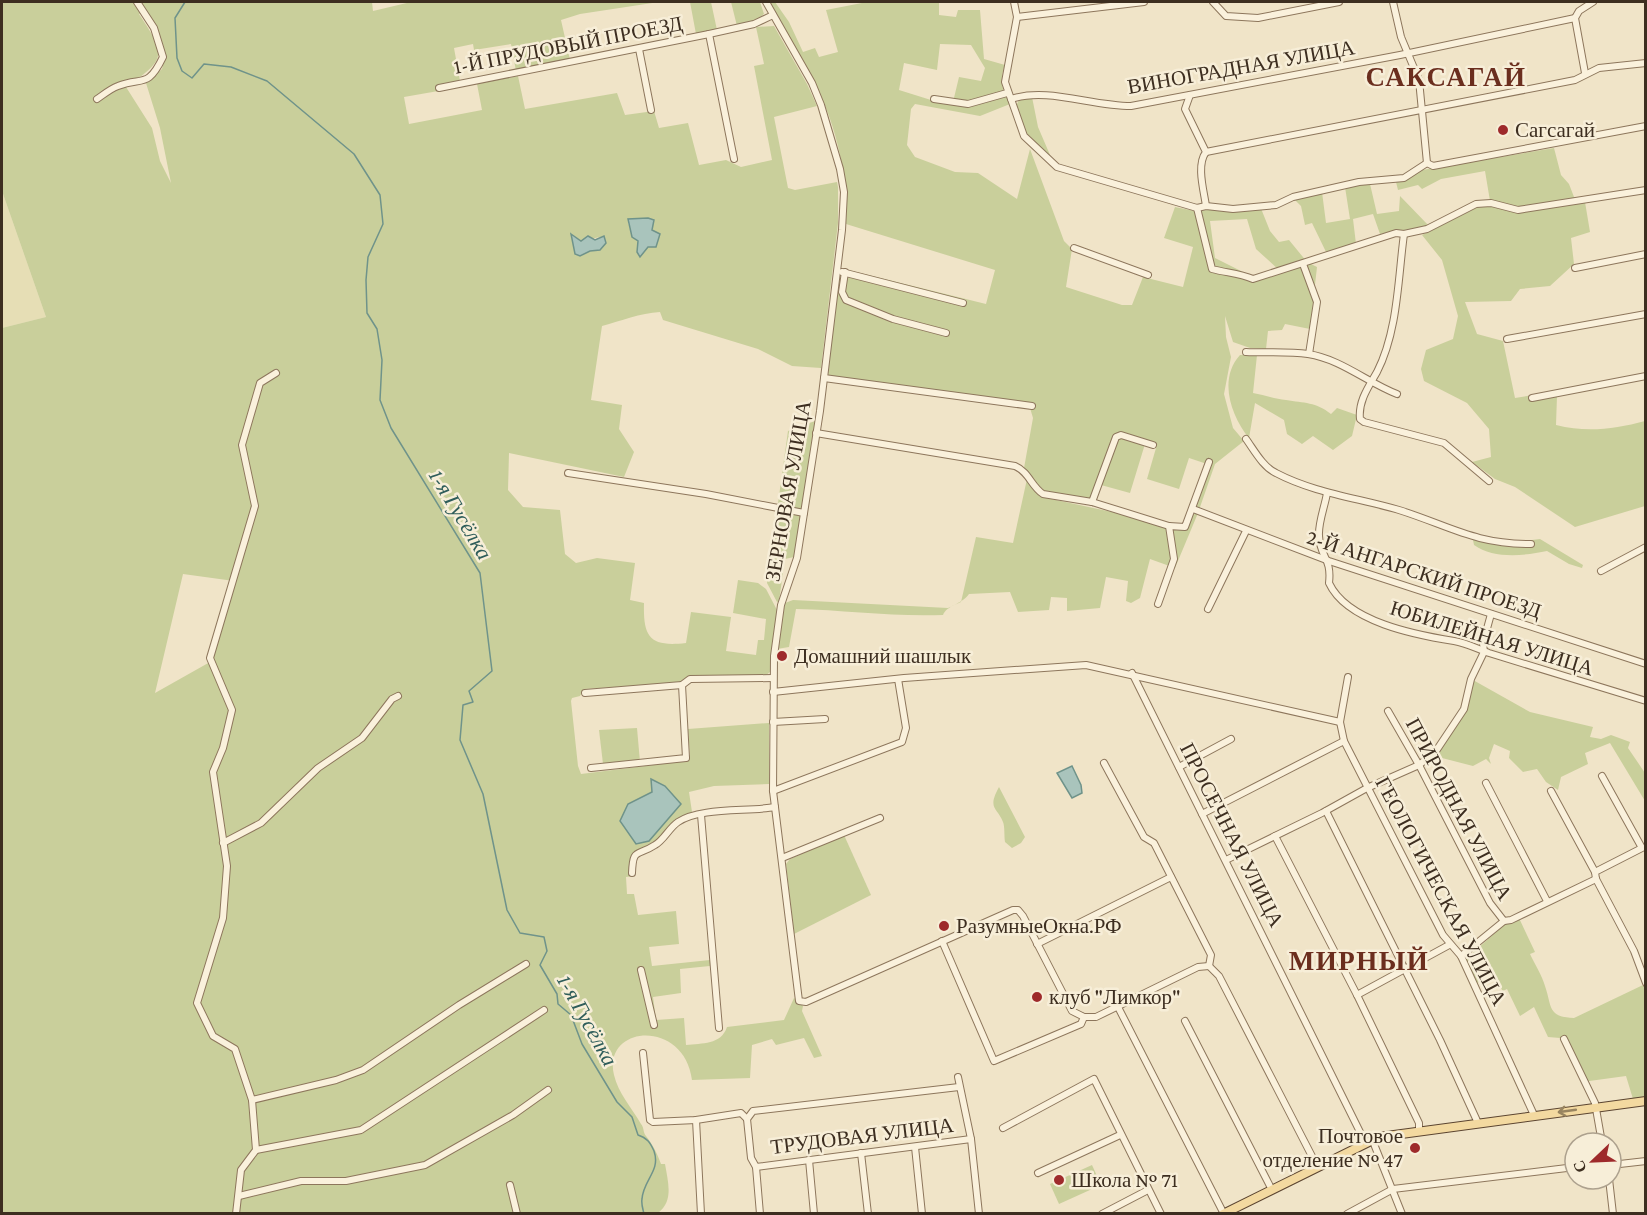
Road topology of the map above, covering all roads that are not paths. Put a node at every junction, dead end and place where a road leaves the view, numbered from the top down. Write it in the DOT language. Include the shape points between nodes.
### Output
graph roads {
  1 [pos="137,2"];
  2 [pos="766,2"];
  3 [pos="1014,2"];
  4 [pos="1144,2"];
  5 [pos="1214,2"];
  6 [pos="1339,2"];
  7 [pos="1393,2"];
  8 [pos="1593,2"];
  9 [pos="773,15"];
  10 [pos="1017,17"];
  11 [pos="1575,18"];
  12 [pos="709,34"];
  13 [pos="639,49"];
  14 [pos="1407,54"];
  15 [pos="1646,63"];
  16 [pos="1585,73"];
  17 [pos="438,88"];
  18 [pos="1190,94"];
  19 [pos="1009,96"];
  20 [pos="96,99"];
  21 [pos="934,99"];
  22 [pos="1423,108"];
  23 [pos="651,110"];
  24 [pos="1646,126"];
  25 [pos="1206,152"];
  26 [pos="734,159"];
  27 [pos="1427,163"];
  28 [pos="1646,190"];
  29 [pos="1206,206"];
  30 [pos="1197,208"];
  31 [pos="1404,234"];
  32 [pos="1074,248"];
  33 [pos="1646,254"];
  34 [pos="1303,264"];
  35 [pos="1575,268"];
  36 [pos="836,271"];
  37 [pos="845,272"];
  38 [pos="1148,275"];
  39 [pos="963,303"];
  40 [pos="1646,314"];
  41 [pos="946,333"];
  42 [pos="1507,339"];
  43 [pos="1246,352"];
  44 [pos="1309,354"];
  45 [pos="276,373"];
  46 [pos="1646,376"];
  47 [pos="824,378"];
  48 [pos="1371,380"];
  49 [pos="1397,394"];
  50 [pos="1532,398"];
  51 [pos="1032,406"];
  52 [pos="816,433"];
  53 [pos="1246,439"];
  54 [pos="1153,445"];
  55 [pos="1209,462"];
  56 [pos="568,473"];
  57 [pos="1489,482"];
  58 [pos="1327,493"];
  59 [pos="1092,502"];
  60 [pos="1193,509"];
  61 [pos="804,513"];
  62 [pos="1169,526"];
  63 [pos="1246,531"];
  64 [pos="1531,544"];
  65 [pos="1646,547"];
  66 [pos="1329,561"];
  67 [pos="1601,571"];
  68 [pos="1158,604"];
  69 [pos="1209,609"];
  70 [pos="1491,614"];
  71 [pos="1484,652"];
  72 [pos="1646,664"];
  73 [pos="1132,673"];
  74 [pos="1348,677"];
  75 [pos="773,678"];
  76 [pos="898,679"];
  77 [pos="681,685"];
  78 [pos="773,692"];
  79 [pos="585,693"];
  80 [pos="398,696"];
  81 [pos="1646,701"];
  82 [pos="1388,711"];
  83 [pos="825,719"];
  84 [pos="772,722"];
  85 [pos="1340,722"];
  86 [pos="1231,739"];
  87 [pos="1344,741"];
  88 [pos="1104,763"];
  89 [pos="1419,765"];
  90 [pos="1179,766"];
  91 [pos="591,768"];
  92 [pos="1602,777"];
  93 [pos="1486,783"];
  94 [pos="1367,788"];
  95 [pos="773,791"];
  96 [pos="1551,791"];
  97 [pos="775,807"];
  98 [pos="1326,811"];
  99 [pos="1202,814"];
  100 [pos="701,815"];
  101 [pos="880,818"];
  102 [pos="1275,836"];
  103 [pos="223,843"];
  104 [pos="782,858"];
  105 [pos="1226,860"];
  106 [pos="632,873"];
  107 [pos="1595,875"];
  108 [pos="1171,877"];
  109 [pos="1547,901"];
  110 [pos="1504,921"];
  111 [pos="942,941"];
  112 [pos="1037,944"];
  113 [pos="1449,945"];
  114 [pos="1461,956"];
  115 [pos="526,964"];
  116 [pos="1209,966"];
  117 [pos="641,970"];
  118 [pos="1404,970"];
  119 [pos="1646,983"];
  120 [pos="1357,995"];
  121 [pos="1118,1007"];
  122 [pos="544,1010"];
  123 [pos="1084,1017"];
  124 [pos="1185,1021"];
  125 [pos="654,1024"];
  126 [pos="719,1028"];
  127 [pos="1564,1039"];
  128 [pos="643,1053"];
  129 [pos="958,1077"];
  130 [pos="959,1087"];
  131 [pos="548,1090"];
  132 [pos="252,1100"];
  133 [pos="1646,1101"];
  134 [pos="1595,1107"];
  135 [pos="1534,1115"];
  136 [pos="747,1119"];
  137 [pos="696,1120"];
  138 [pos="1478,1123"];
  139 [pos="1004,1128"];
  140 [pos="1419,1131"];
  141 [pos="1600,1131"];
  142 [pos="1120,1135"];
  143 [pos="971,1139"];
  144 [pos="1369,1141"];
  145 [pos="915,1147"];
  146 [pos="256,1150"];
  147 [pos="861,1153"];
  148 [pos="809,1160"];
  149 [pos="1646,1161"];
  150 [pos="1623,1164"];
  151 [pos="1317,1166"];
  152 [pos="756,1167"];
  153 [pos="1563,1168"];
  154 [pos="1038,1173"];
  155 [pos="510,1185"];
  156 [pos="1393,1189"];
  157 [pos="1148,1190"];
  158 [pos="1272,1190"];
  159 [pos="1611,1191"];
  160 [pos="239,1196"];
  161 [pos="1615,1212"];
  162 [pos="1224,1213"];
  163 [pos="236,1214"];
  164 [pos="517,1214"];
  165 [pos="701,1214"];
  166 [pos="760,1214"];
  167 [pos="814,1214"];
  168 [pos="868,1214"];
  169 [pos="922,1214"];
  170 [pos="979,1214"];
  171 [pos="1102,1214"];
  172 [pos="1161,1214"];
  173 [pos="1347,1214"];
  174 [pos="1402,1214"];
  1 -- 20 [label="street" via="154,28 163,57 143,82 119,86"];
  2 -- 9 [label="street, ЗЕРНОВАЯ УЛИЦА"];
  3 -- 10 [label="street"];
  4 -- 10 [label="street"];
  5 -- 6 [label="street" via="1226,16 1258,18"];
  7 -- 14 [label="street"];
  8 -- 11 [label="street"];
  9 -- 12 [label="street, 1-Й ПРУДОВЫЙ ПРОЕЗД" via="754,24"];
  9 -- 36 [label="street, ЗЕРНОВАЯ УЛИЦА" via="812,83 840,170 843,220"];
  10 -- 19 [label="street" via="1005,74"];
  11 -- 14 [label="street, ВИНОГРАДНАЯ УЛИЦА"];
  11 -- 16 [label="street"];
  12 -- 13 [label="street, 1-Й ПРУДОВЫЙ ПРОЕЗД"];
  12 -- 26 [label="street"];
  13 -- 17 [label="street, 1-Й ПРУДОВЫЙ ПРОЕЗД"];
  13 -- 23 [label="street"];
  14 -- 18 [label="street, ВИНОГРАДНАЯ УЛИЦА"];
  14 -- 22 [label="street" via="1418,75"];
  15 -- 16 [label="street"];
  16 -- 22 [label="street" via="1575,80"];
  18 -- 19 [label="street, ВИНОГРАДНАЯ УЛИЦА" via="1131,106 1099,105 1039,94"];
  18 -- 25 [label="street" via="1185,109"];
  19 -- 21 [label="street, ВИНОГРАДНАЯ УЛИЦА" via="968,105"];
  19 -- 30 [label="street" via="1024,136 1057,167"];
  22 -- 25 [label="street"];
  22 -- 27 [label="street"];
  24 -- 27 [label="street" via="1433,166"];
  25 -- 29 [label="street" via="1202,180"];
  27 -- 29 [label="street" via="1404,178 1359,182 1293,197 1276,205 1233,209"];
  28 -- 31 [label="street" via="1518,210 1491,203 1476,204 1428,229"];
  29 -- 30 [label="street"];
  30 -- 34 [label="street" via="1212,269 1238,272 1253,279"];
  31 -- 34 [label="street" via="1396,233"];
  31 -- 48 [label="street" via="1393,316 1384,352"];
  32 -- 38 [label="street"];
  33 -- 35 [label="street"];
  34 -- 44 [label="street" via="1317,302"];
  36 -- 37 [label="street"];
  36 -- 47 [label="street, ЗЕРНОВАЯ УЛИЦА"];
  37 -- 39 [label="street"];
  37 -- 41 [label="street" via="842,292 846,300 893,319"];
  40 -- 42 [label="street"];
  43 -- 44 [label="street"];
  44 -- 48 [label="street"];
  45 -- 103 [label="street" via="260,383 242,444 255,506 210,658 232,710 213,772"];
  46 -- 50 [label="street"];
  47 -- 51 [label="street"];
  47 -- 52 [label="street, ЗЕРНОВАЯ УЛИЦА"];
  48 -- 49 [label="street" via="1375,386"];
  48 -- 57 [label="street" via="1360,411 1364,422 1444,443"];
  52 -- 59 [label="street" via="1015,466 1024,470 1036,490 1043,494"];
  52 -- 61 [label="street, ЗЕРНОВАЯ УЛИЦА"];
  53 -- 58 [label="street" via="1274,473"];
  54 -- 59 [label="street" via="1121,435 1113,441"];
  55 -- 60 [label="street"];
  56 -- 61 [label="street"];
  58 -- 64 [label="street" via="1399,511 1470,538"];
  58 -- 66 [label="street, ЮБИЛЕЙНАЯ УЛИЦА" via="1319,536"];
  59 -- 62 [label="street"];
  60 -- 62 [label="street" via="1185,527"];
  60 -- 63 [label="street, 2-Й АНГАРСКИЙ ПРОЕЗД"];
  61 -- 75 [label="street, ЗЕРНОВАЯ УЛИЦА" via="794,570 777,625"];
  62 -- 68 [label="street" via="1174,559"];
  63 -- 66 [label="street, 2-Й АНГАРСКИЙ ПРОЕЗД"];
  63 -- 69 [label="street"];
  65 -- 67 [label="street"];
  66 -- 70 [label="street, 2-Й АНГАРСКИЙ ПРОЕЗД"];
  66 -- 71 [label="street, ЮБИЛЕЙНАЯ УЛИЦА" via="1331,587 1360,614 1401,632 1454,641"];
  70 -- 71 [label="street"];
  70 -- 72 [label="street, 2-Й АНГАРСКИЙ ПРОЕЗД"];
  71 -- 81 [label="street, ЮБИЛЕЙНАЯ УЛИЦА"];
  71 -- 89 [label="street" via="1464,709 1436,751"];
  73 -- 76 [label="street" via="1086,664"];
  73 -- 85 [label="street"];
  73 -- 90 [label="street, ПРОСЕЧНАЯ УЛИЦА"];
  74 -- 85 [label="street, ГЕОЛОГИЧЕСКАЯ УЛИЦА"];
  75 -- 77 [label="street" via="690,679"];
  75 -- 78 [label="street, ЗЕРНОВАЯ УЛИЦА"];
  76 -- 78 [label="street"];
  76 -- 95 [label="street" via="906,728 902,742"];
  77 -- 79 [label="street"];
  77 -- 91 [label="street" via="688,755 684,759"];
  78 -- 84 [label="street, ЗЕРНОВАЯ УЛИЦА"];
  80 -- 103 [label="street" via="362,738 318,768 261,823"];
  82 -- 89 [label="street, ПРИРОДНАЯ УЛИЦА"];
  83 -- 84 [label="street"];
  84 -- 95 [label="street, ЗЕРНОВАЯ УЛИЦА"];
  85 -- 87 [label="street, ГЕОЛОГИЧЕСКАЯ УЛИЦА"];
  86 -- 90 [label="street"];
  87 -- 94 [label="street, ГЕОЛОГИЧЕСКАЯ УЛИЦА"];
  87 -- 99 [label="street"];
  88 -- 108 [label="street" via="1144,837 1154,843"];
  89 -- 94 [label="street"];
  89 -- 110 [label="street, ПРИРОДНАЯ УЛИЦА" via="1490,903"];
  90 -- 99 [label="street, ПРОСЕЧНАЯ УЛИЦА"];
  92 -- 107 [label="street" via="1642,848"];
  93 -- 109 [label="street"];
  94 -- 98 [label="street"];
  94 -- 113 [label="street, ГЕОЛОГИЧЕСКАЯ УЛИЦА"];
  95 -- 97 [label="street, ЗЕРНОВАЯ УЛИЦА"];
  96 -- 107 [label="street"];
  97 -- 100 [label="street"];
  97 -- 104 [label="street, ЗЕРНОВАЯ УЛИЦА"];
  98 -- 102 [label="street"];
  98 -- 118 [label="street"];
  99 -- 105 [label="street, ПРОСЕЧНАЯ УЛИЦА"];
  100 -- 106 [label="street" via="677,822 656,845 633,857"];
  100 -- 126 [label="street"];
  101 -- 104 [label="street"];
  102 -- 105 [label="street"];
  102 -- 120 [label="street"];
  103 -- 132 [label="street" via="227,866 223,918 197,1003 213,1036 235,1048"];
  104 -- 111 [label="street, ЗЕРНОВАЯ УЛИЦА" via="799,1001 806,1002"];
  105 -- 144 [label="street, ПРОСЕЧНАЯ УЛИЦА"];
  107 -- 109 [label="street"];
  107 -- 119 [label="street"];
  108 -- 112 [label="street"];
  108 -- 116 [label="street" via="1211,955"];
  109 -- 110 [label="street"];
  110 -- 114 [label="street"];
  111 -- 112 [label="street" via="1018,910"];
  111 -- 123 [label="street" via="994,1061 1081,1024"];
  112 -- 123 [label="street" via="1072,1011"];
  113 -- 114 [label="street, ГЕОЛОГИЧЕСКАЯ УЛИЦА"];
  113 -- 118 [label="street"];
  114 -- 135 [label="street, ГЕОЛОГИЧЕСКАЯ УЛИЦА"];
  115 -- 132 [label="street" via="363,1070"];
  116 -- 121 [label="street" via="1198,967"];
  116 -- 151 [label="street" via="1219,976"];
  117 -- 125 [label="street"];
  118 -- 120 [label="street"];
  118 -- 138 [label="street"];
  120 -- 140 [label="street"];
  121 -- 123 [label="street" via="1096,1017"];
  121 -- 162 [label="street"];
  122 -- 146 [label="street" via="361,1130"];
  124 -- 158 [label="street"];
  127 -- 134 [label="street"];
  128 -- 137 [label="street" via="650,1120"];
  129 -- 130 [label="street"];
  130 -- 136 [label="street" via="753,1112"];
  130 -- 143 [label="street"];
  131 -- 160 [label="street" via="513,1115 425,1165 346,1180 301,1181"];
  132 -- 146 [label="street"];
  133 -- 134 [label="main road"];
  134 -- 135 [label="main road, one-way"];
  134 -- 141 [label="street"];
  135 -- 138 [label="main road"];
  136 -- 137 [label="street" via="741,1113"];
  136 -- 152 [label="street" via="751,1158"];
  137 -- 165 [label="street"];
  138 -- 140 [label="main road"];
  139 -- 142 [label="street" via="1094,1079"];
  140 -- 144 [label="main road"];
  142 -- 154 [label="street"];
  142 -- 157 [label="street"];
  143 -- 145 [label="street, ТРУДОВАЯ УЛИЦА"];
  143 -- 170 [label="street"];
  144 -- 151 [label="main road"];
  144 -- 156 [label="street, ПРОСЕЧНАЯ УЛИЦА"];
  145 -- 147 [label="street, ТРУДОВАЯ УЛИЦА"];
  145 -- 169 [label="street"];
  146 -- 160 [label="street" via="241,1170"];
  147 -- 148 [label="street, ТРУДОВАЯ УЛИЦА"];
  147 -- 168 [label="street"];
  148 -- 152 [label="street, ТРУДОВАЯ УЛИЦА"];
  148 -- 167 [label="street"];
  149 -- 150 [label="street"];
  151 -- 158 [label="main road"];
  152 -- 166 [label="street"];
  153 -- 156 [label="street"];
  155 -- 164 [label="street"];
  156 -- 173 [label="street"];
  156 -- 174 [label="street, ПРОСЕЧНАЯ УЛИЦА"];
  157 -- 171 [label="street"];
  157 -- 172 [label="street"];
  158 -- 162 [label="main road"];
  159 -- 161 [label="street"];
  160 -- 163 [label="street"];
}
